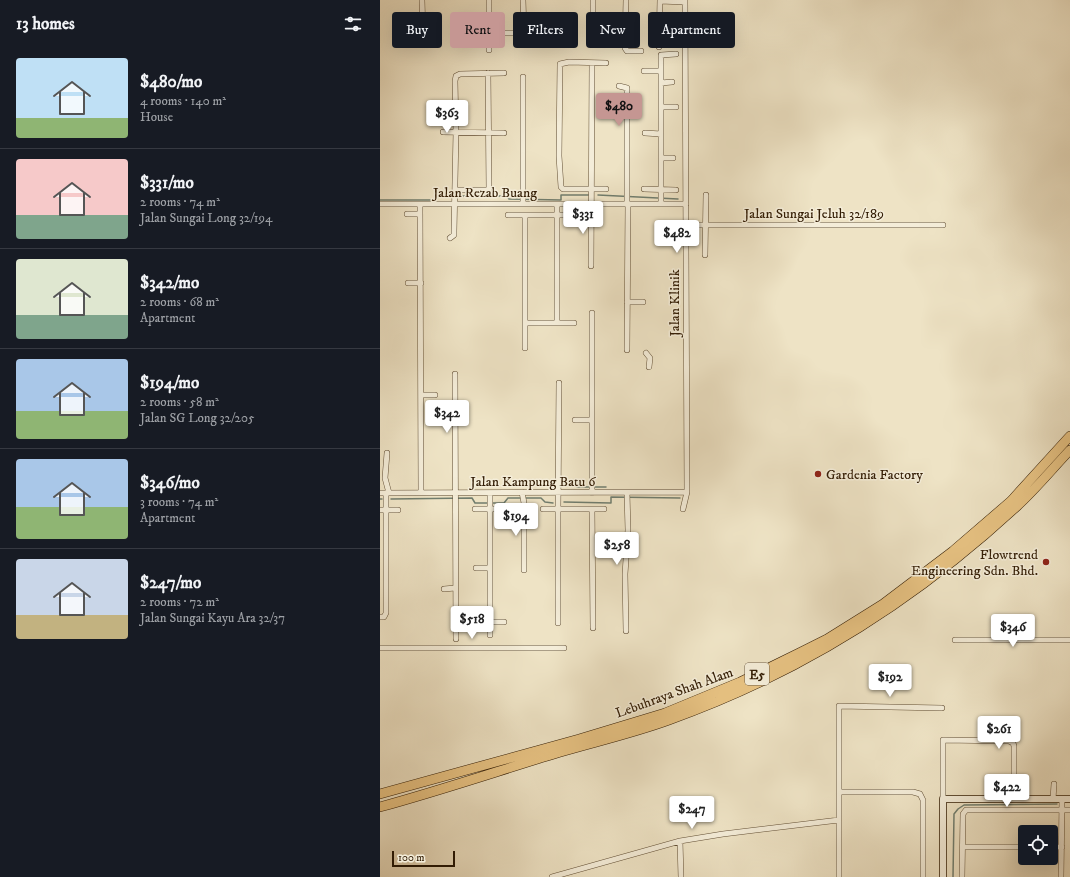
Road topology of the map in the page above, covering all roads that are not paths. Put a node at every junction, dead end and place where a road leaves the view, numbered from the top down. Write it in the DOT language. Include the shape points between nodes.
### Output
graph roads {
  1 [pos="422,0"];
  2 [pos="489,0"];
  3 [pos="523,0"];
  4 [pos="593,0"];
  5 [pos="626,0"];
  6 [pos="660,0"];
  7 [pos="685,1"];
  8 [pos="422,12"];
  9 [pos="489,12"];
  10 [pos="523,12"];
  11 [pos="593,12"];
  12 [pos="626,12"];
  13 [pos="660,12"];
  14 [pos="625,48"];
  15 [pos="641,51"];
  16 [pos="676,54"];
  17 [pos="592,63"];
  18 [pos="606,63"];
  19 [pos="644,71"];
  20 [pos="661,71"];
  21 [pos="504,73"];
  22 [pos="488,74"];
  23 [pos="523,77"];
  24 [pos="661,82"];
  25 [pos="672,82"];
  26 [pos="619,86"];
  27 [pos="661,107"];
  28 [pos="676,107"];
  29 [pos="443,132"];
  30 [pos="456,132"];
  31 [pos="489,132"];
  32 [pos="504,133"];
  33 [pos="645,133"];
  34 [pos="661,134"];
  35 [pos="661,158"];
  36 [pos="673,158"];
  37 [pos="592,188"];
  38 [pos="606,189"];
  39 [pos="644,189"];
  40 [pos="676,190"];
  41 [pos="455,196"];
  42 [pos="706,196"];
  43 [pos="661,197"];
  44 [pos="523,199"];
  45 [pos="628,201"];
  46 [pos="380,204"];
  47 [pos="420,204"];
  48 [pos="557,204"];
  49 [pos="593,204"];
  50 [pos="686,204"];
  51 [pos="407,214"];
  52 [pos="420,214"];
  53 [pos="508,215"];
  54 [pos="525,215"];
  55 [pos="557,215"];
  56 [pos="573,215"];
  57 [pos="942,224"];
  58 [pos="686,225"];
  59 [pos="705,225"];
  60 [pos="450,238"];
  61 [pos="705,255"];
  62 [pos="591,266"];
  63 [pos="408,283"];
  64 [pos="421,284"];
  65 [pos="627,302"];
  66 [pos="642,302"];
  67 [pos="592,313"];
  68 [pos="557,323"];
  69 [pos="574,323"];
  70 [pos="525,324"];
  71 [pos="525,348"];
  72 [pos="627,350"];
  73 [pos="646,353"];
  74 [pos="649,367"];
  75 [pos="455,374"];
  76 [pos="559,383"];
  77 [pos="420,395"];
  78 [pos="435,395"];
  79 [pos="575,420"];
  80 [pos="592,420"];
  81 [pos="1070,436"];
  82 [pos="1070,450"];
  83 [pos="387,453"];
  84 [pos="592,490"];
  85 [pos="490,492"];
  86 [pos="522,492"];
  87 [pos="559,492"];
  88 [pos="687,492"];
  89 [pos="385,493"];
  90 [pos="421,493"];
  91 [pos="627,493"];
  92 [pos="455,496"];
  93 [pos="490,507"];
  94 [pos="474,509"];
  95 [pos="505,509"];
  96 [pos="543,509"];
  97 [pos="558,509"];
  98 [pos="592,509"];
  99 [pos="604,509"];
  100 [pos="683,509"];
  101 [pos="383,510"];
  102 [pos="398,510"];
  103 [pos="476,568"];
  104 [pos="490,568"];
  105 [pos="524,570"];
  106 [pos="455,588"];
  107 [pos="444,589"];
  108 [pos="380,617"];
  109 [pos="490,622"];
  110 [pos="504,622"];
  111 [pos="477,623"];
  112 [pos="558,623"];
  113 [pos="593,628"];
  114 [pos="626,632"];
  115 [pos="490,635"];
  116 [pos="456,639"];
  117 [pos="955,640"];
  118 [pos="1070,640"];
  119 [pos="380,648"];
  120 [pos="564,648"];
  121 [pos="942,708"];
  122 [pos="1054,784"];
  123 [pos="380,792"];
  124 [pos="839,792"];
  125 [pos="943,799"];
  126 [pos="1014,799"];
  127 [pos="1053,799"];
  128 [pos="1062,799"];
  129 [pos="1070,799"];
  130 [pos="380,807"];
  131 [pos="1062,810"];
  132 [pos="1070,810"];
  133 [pos="839,820"];
  134 [pos="680,841"];
  135 [pos="1018,846"];
  136 [pos="1058,846"];
  137 [pos="1062,846"];
  138 [pos="963,847"];
  139 [pos="571,874"];
  140 [pos="552,877"];
  141 [pos="681,877"];
  142 [pos="839,877"];
  143 [pos="923,877"];
  144 [pos="943,877"];
  145 [pos="962,877"];
  146 [pos="1061,877"];
  1 -- 8 [label="street"];
  2 -- 9 [label="street"];
  3 -- 10 [label="street"];
  4 -- 11 [label="street"];
  5 -- 12 [label="street"];
  6 -- 7 [label="street"];
  6 -- 13 [label="street"];
  7 -- 50 [label="street, Jalan Klinik"];
  14 -- 15 [label="street" via="627,51"];
  16 -- 20 [label="street" via="661,56"];
  17 -- 18 [label="street"];
  17 -- 37 [label="street"];
  17 -- 37 [label="street" via="560,64 559,156 563,189"];
  19 -- 20 [label="street"];
  20 -- 24 [label="street"];
  21 -- 22 [label="street"];
  22 -- 30 [label="street" via="456,76"];
  22 -- 31 [label="street"];
  23 -- 44 [label="street"];
  24 -- 25 [label="street"];
  24 -- 27 [label="street"];
  26 -- 45 [label="street" via="627,88"];
  27 -- 28 [label="street"];
  27 -- 34 [label="street"];
  29 -- 30 [label="street"];
  30 -- 31 [label="street"];
  30 -- 41 [label="street"];
  31 -- 32 [label="street"];
  31 -- 41 [label="street" via="489,190"];
  33 -- 34 [label="street"];
  34 -- 35 [label="street"];
  35 -- 36 [label="street"];
  35 -- 43 [label="street"];
  37 -- 38 [label="street"];
  37 -- 49 [label="street"];
  39 -- 43 [label="street"];
  40 -- 43 [label="street"];
  41 -- 44 [label="street, Jalan Rezab Buang"];
  41 -- 47 [label="street, Jalan Rezab Buang"];
  41 -- 60 [label="street" via="454,235"];
  42 -- 59 [label="street"];
  43 -- 45 [label="street, Jalan Rezab Buang"];
  43 -- 50 [label="street, Jalan Rezab Buang"];
  44 -- 48 [label="street, Jalan Rezab Buang"];
  45 -- 49 [label="street, Jalan Rezab Buang"];
  45 -- 65 [label="street"];
  46 -- 47 [label="street, Jalan Rezab Buang"];
  47 -- 52 [label="street"];
  48 -- 49 [label="street, Jalan Rezab Buang"];
  48 -- 55 [label="street"];
  49 -- 62 [label="street"];
  50 -- 58 [label="street, Jalan Klinik"];
  51 -- 52 [label="street"];
  52 -- 64 [label="street"];
  53 -- 54 [label="street"];
  54 -- 55 [label="street"];
  54 -- 70 [label="street"];
  55 -- 56 [label="street"];
  55 -- 68 [label="street"];
  57 -- 59 [label="street, Jalan Sungai Jeluh 32/189"];
  58 -- 59 [label="street, Jalan Sungai Jeluh 32/189"];
  58 -- 88 [label="street, Jalan Klinik"];
  59 -- 61 [label="street"];
  63 -- 64 [label="street"];
  64 -- 77 [label="street"];
  65 -- 66 [label="street"];
  65 -- 72 [label="street"];
  67 -- 80 [label="street"];
  68 -- 69 [label="street"];
  68 -- 70 [label="street"];
  70 -- 71 [label="street"];
  73 -- 74 [label="street" via="650,358"];
  75 -- 92 [label="street"];
  76 -- 87 [label="street"];
  77 -- 78 [label="street"];
  77 -- 90 [label="street"];
  79 -- 80 [label="street"];
  80 -- 84 [label="street"];
  81 -- 123 [label="highway, Lebuhraya Shah Alam / E5" via="1010,501 953,552 883,604 799,653 740,682 665,713"];
  82 -- 130 [label="highway, Lebuhraya Shah Alam / E5" via="1016,507 958,558 915,591 860,629 774,676 668,720"];
  83 -- 89 [label="street"];
  84 -- 87 [label="street, Jalan Kampung Batu 6"];
  84 -- 91 [label="street, Jalan Kampung Batu 6"];
  85 -- 86 [label="street, Jalan Kampung Batu 6"];
  85 -- 92 [label="street, Jalan Kampung Batu 6"];
  85 -- 93 [label="street"];
  86 -- 87 [label="street, Jalan Kampung Batu 6"];
  86 -- 105 [label="street"];
  87 -- 97 [label="street"];
  88 -- 91 [label="street, Jalan Kampung Batu 6"];
  88 -- 100 [label="street, Jalan Klinik"];
  89 -- 90 [label="street, Jalan Kampung Batu 6"];
  89 -- 101 [label="street"];
  90 -- 92 [label="street, Jalan Kampung Batu 6"];
  91 -- 114 [label="street"];
  92 -- 106 [label="street"];
  93 -- 94 [label="street"];
  93 -- 95 [label="street"];
  93 -- 104 [label="street"];
  96 -- 97 [label="street"];
  97 -- 98 [label="street"];
  97 -- 112 [label="street"];
  98 -- 99 [label="street"];
  98 -- 113 [label="street"];
  101 -- 102 [label="street"];
  101 -- 108 [label="street" via="386,611 385,616"];
  103 -- 104 [label="street"];
  104 -- 109 [label="street"];
  106 -- 107 [label="street"];
  106 -- 116 [label="street"];
  109 -- 110 [label="street"];
  109 -- 111 [label="street"];
  109 -- 115 [label="street"];
  117 -- 118 [label="street"];
  119 -- 120 [label="street"];
  121 -- 124 [label="street" via="839,706"];
  122 -- 127 [label="street"];
  124 -- 133 [label="street"];
  124 -- 143 [label="street" via="920,794 923,800"];
  125 -- 126 [label="street"];
  125 -- 126 [label="street" via="943,740 1012,743"];
  125 -- 144 [label="street"];
  126 -- 127 [label="street"];
  127 -- 128 [label="street"];
  128 -- 129 [label="street"];
  128 -- 131 [label="street"];
  131 -- 132 [label="street"];
  131 -- 137 [label="street"];
  131 -- 138 [label="street" via="966,810 963,814"];
  133 -- 134 [label="street"];
  133 -- 142 [label="street"];
  134 -- 139 [label="street"];
  134 -- 141 [label="street"];
  135 -- 138 [label="street"];
  136 -- 137 [label="street"];
  137 -- 146 [label="street"];
  138 -- 145 [label="street"];
  139 -- 140 [label="street"];
}
